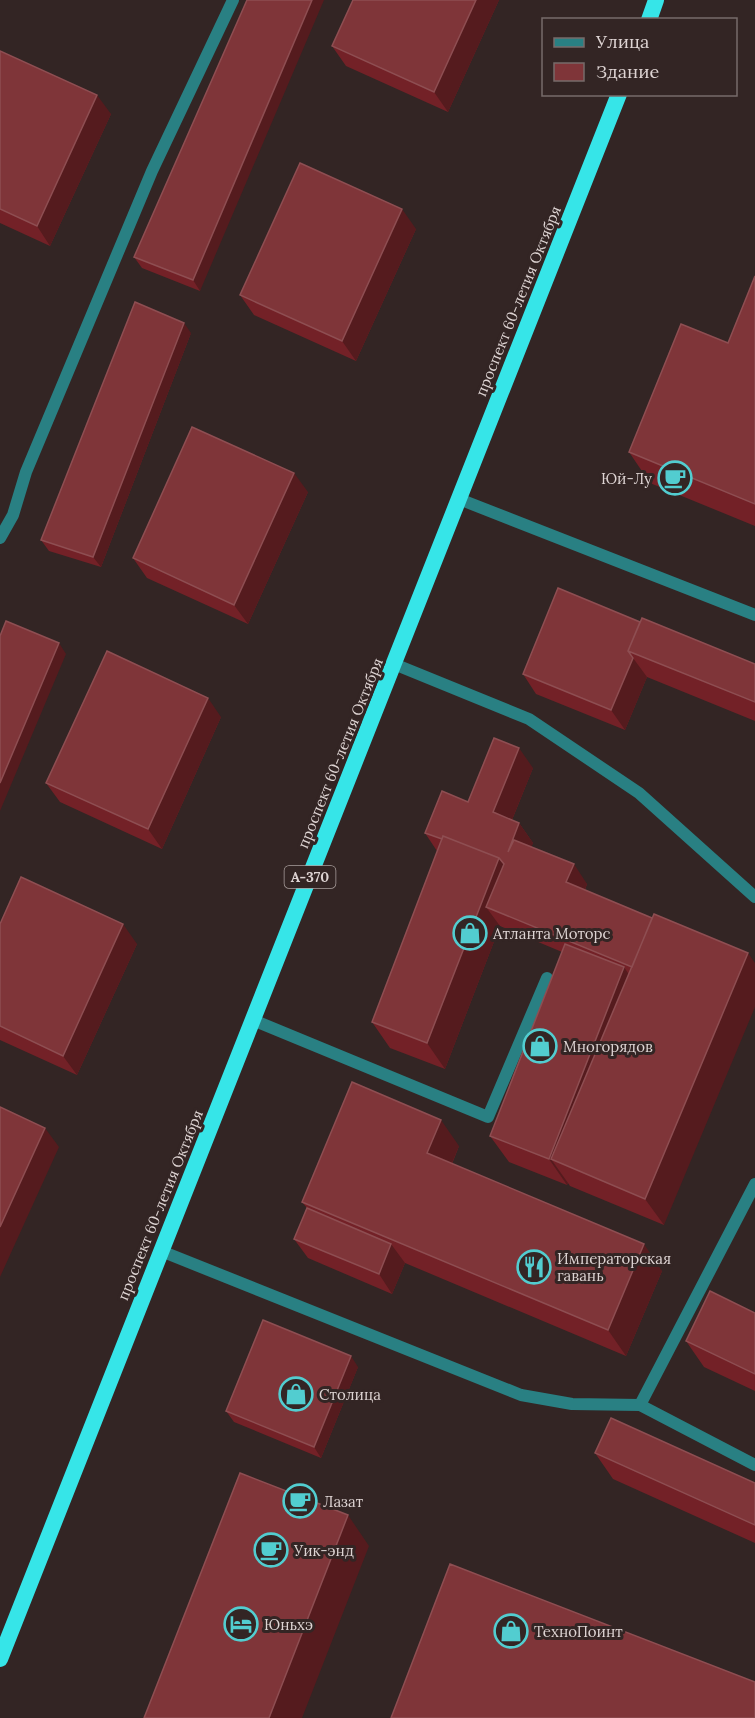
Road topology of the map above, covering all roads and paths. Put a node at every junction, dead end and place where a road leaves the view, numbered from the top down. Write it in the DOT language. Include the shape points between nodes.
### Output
graph roads {
  1 [pos="233,0"];
  2 [pos="656,0"];
  3 [pos="649,18"];
  4 [pos="618,96"];
  5 [pos="459,499"];
  6 [pos="0,538"];
  7 [pos="755,615"];
  8 [pos="394,664"];
  9 [pos="755,897"];
  10 [pos="547,978"];
  11 [pos="253,1020"];
  12 [pos="755,1184"];
  13 [pos="161,1251"];
  14 [pos="640,1405"];
  15 [pos="755,1465"];
  16 [pos="0,1659"];
  1 -- 6 [label="street" via="152,171 27,472 13,515"];
  2 -- 3 [label="highway"];
  4 -- 5 [label="highway, проспект 60-летия Октября / А-370"];
  5 -- 7 [label="street"];
  5 -- 8 [label="highway, проспект 60-летия Октября / А-370"];
  8 -- 9 [label="street" via="529,719 639,793"];
  8 -- 11 [label="highway, проспект 60-летия Октября / А-370"];
  10 -- 11 [label="street" via="488,1117"];
  11 -- 13 [label="highway, проспект 60-летия Октября / А-370"];
  12 -- 14 [label="street"];
  13 -- 14 [label="street" via="521,1395 572,1404"];
  13 -- 16 [label="highway, проспект 60-летия Октября / А-370"];
  14 -- 15 [label="street"];
}
